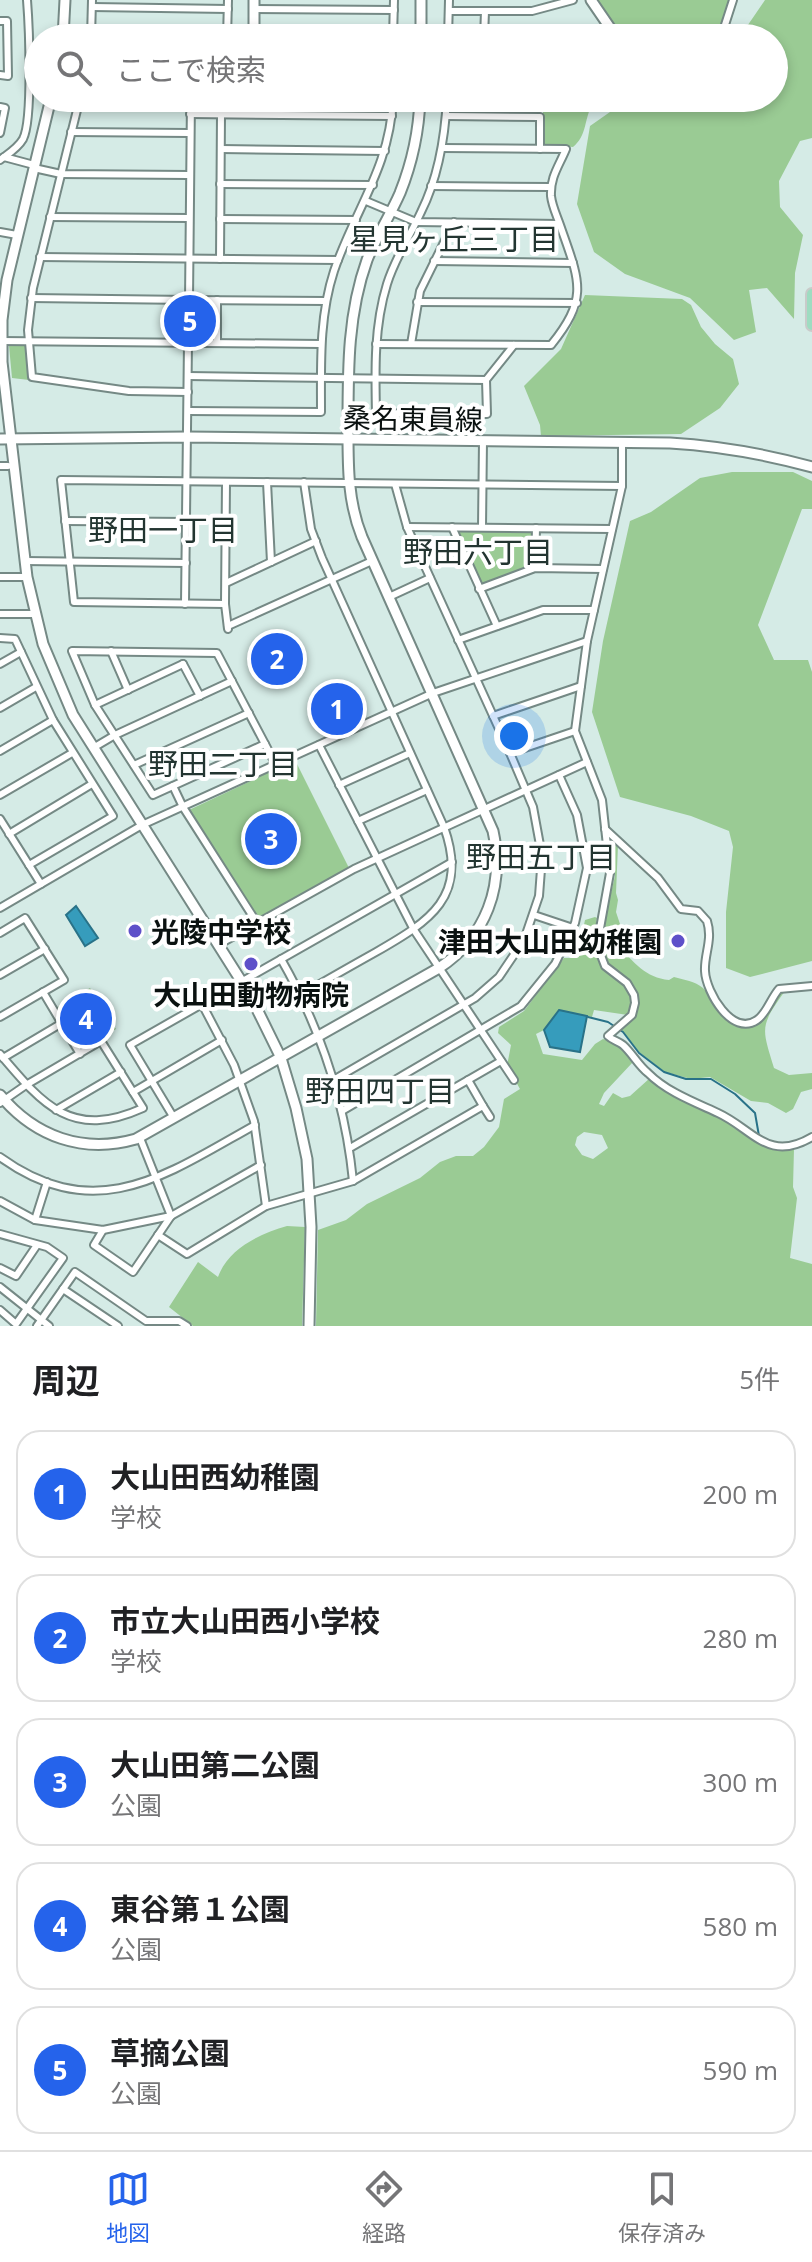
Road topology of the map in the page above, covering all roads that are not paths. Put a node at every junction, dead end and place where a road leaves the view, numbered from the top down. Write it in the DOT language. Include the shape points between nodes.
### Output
graph roads {
  1 [pos="27,0"];
  2 [pos="65,0"];
  3 [pos="228,0"];
  4 [pos="394,0"];
  5 [pos="421,0"];
  6 [pos="449,0"];
  7 [pos="573,0"];
  8 [pos="591,0"];
  9 [pos="733,0"];
  10 [pos="92,4"];
  11 [pos="254,4"];
  12 [pos="228,9"];
  13 [pos="394,10"];
  14 [pos="449,11"];
  15 [pos="485,11"];
  16 [pos="0,21"];
  17 [pos="28,24"];
  18 [pos="64,24"];
  19 [pos="91,24"];
  20 [pos="227,24"];
  21 [pos="394,24"];
  22 [pos="421,24"];
  23 [pos="449,24"];
  24 [pos="485,24"];
  25 [pos="607,24"];
  26 [pos="725,24"];
  27 [pos="0,75"];
  28 [pos="0,107"];
  29 [pos="26,112"];
  30 [pos="48,112"];
  31 [pos="76,112"];
  32 [pos="392,112"];
  33 [pos="418,112"];
  34 [pos="447,112"];
  35 [pos="190,114"];
  36 [pos="221,114"];
  37 [pos="392,116"];
  38 [pos="447,116"];
  39 [pos="71,132"];
  40 [pos="0,133"];
  41 [pos="190,133"];
  42 [pos="442,148"];
  43 [pos="221,149"];
  44 [pos="540,149"];
  45 [pos="385,151"];
  46 [pos="1,158"];
  47 [pos="34,167"];
  48 [pos="61,174"];
  49 [pos="189,175"];
  50 [pos="220,184"];
  51 [pos="373,185"];
  52 [pos="431,186"];
  53 [pos="551,187"];
  54 [pos="366,201"];
  55 [pos="391,211"];
  56 [pos="50,217"];
  57 [pos="189,218"];
  58 [pos="220,219"];
  59 [pos="356,220"];
  60 [pos="416,222"];
  61 [pos="454,222"];
  62 [pos="559,224"];
  63 [pos="0,232"];
  64 [pos="17,235"];
  65 [pos="40,257"];
  66 [pos="189,259"];
  67 [pos="220,259"];
  68 [pos="338,260"];
  69 [pos="434,261"];
  70 [pos="573,263"];
  71 [pos="812,294"];
  72 [pos="31,298"];
  73 [pos="189,300"];
  74 [pos="217,300"];
  75 [pos="326,301"];
  76 [pos="417,302"];
  77 [pos="577,303"];
  78 [pos="812,325"];
  79 [pos="1,341"];
  80 [pos="28,341"];
  81 [pos="188,342"];
  82 [pos="217,342"];
  83 [pos="321,344"];
  84 [pos="376,344"];
  85 [pos="411,344"];
  86 [pos="514,345"];
  87 [pos="188,376"];
  88 [pos="375,377"];
  89 [pos="321,378"];
  90 [pos="348,378"];
  91 [pos="486,380"];
  92 [pos="3,388"];
  93 [pos="188,392"];
  94 [pos="188,411"];
  95 [pos="3,437"];
  96 [pos="187,437"];
  97 [pos="348,439"];
  98 [pos="483,441"];
  99 [pos="622,443"];
  100 [pos="812,467"];
  101 [pos="187,481"];
  102 [pos="226,482"];
  103 [pos="267,482"];
  104 [pos="304,482"];
  105 [pos="348,483"];
  106 [pos="395,484"];
  107 [pos="482,484"];
  108 [pos="622,486"];
  109 [pos="65,521"];
  110 [pos="186,522"];
  111 [pos="407,527"];
  112 [pos="452,527"];
  113 [pos="482,527"];
  114 [pos="536,528"];
  115 [pos="612,529"];
  116 [pos="316,541"];
  117 [pos="24,561"];
  118 [pos="372,561"];
  119 [pos="70,562"];
  120 [pos="271,562"];
  121 [pos="186,563"];
  122 [pos="535,568"];
  123 [pos="603,569"];
  124 [pos="0,577"];
  125 [pos="27,577"];
  126 [pos="430,578"];
  127 [pos="331,580"];
  128 [pos="226,583"];
  129 [pos="479,589"];
  130 [pos="389,597"];
  131 [pos="185,604"];
  132 [pos="225,604"];
  133 [pos="594,610"];
  134 [pos="0,614"];
  135 [pos="34,614"];
  136 [pos="497,626"];
  137 [pos="0,638"];
  138 [pos="458,640"];
  139 [pos="587,641"];
  140 [pos="111,651"];
  141 [pos="21,652"];
  142 [pos="183,652"];
  143 [pos="0,664"];
  144 [pos="183,664"];
  145 [pos="475,679"];
  146 [pos="232,681"];
  147 [pos="581,686"];
  148 [pos="36,687"];
  149 [pos="128,690"];
  150 [pos="433,693"];
  151 [pos="200,696"];
  152 [pos="95,705"];
  153 [pos="0,708"];
  154 [pos="391,712"];
  155 [pos="249,713"];
  156 [pos="493,716"];
  157 [pos="53,720"];
  158 [pos="575,731"];
  159 [pos="115,735"];
  160 [pos="265,744"];
  161 [pos="319,745"];
  162 [pos="93,748"];
  163 [pos="0,751"];
  164 [pos="72,753"];
  165 [pos="410,753"];
  166 [pos="510,753"];
  167 [pos="587,762"];
  168 [pos="134,765"];
  169 [pos="276,765"];
  170 [pos="559,775"];
  171 [pos="92,784"];
  172 [pos="339,785"];
  173 [pos="173,786"];
  174 [pos="427,790"];
  175 [pos="526,790"];
  176 [pos="0,795"];
  177 [pos="183,807"];
  178 [pos="485,808"];
  179 [pos="0,819"];
  180 [pos="358,821"];
  181 [pos="142,825"];
  182 [pos="444,827"];
  183 [pos="605,829"];
  184 [pos="9,834"];
  185 [pos="377,858"];
  186 [pos="452,862"];
  187 [pos="29,865"];
  188 [pos="41,884"];
  189 [pos="395,894"];
  190 [pos="0,908"];
  191 [pos="534,915"];
  192 [pos="257,923"];
  193 [pos="573,928"];
  194 [pos="414,930"];
  195 [pos="0,933"];
  196 [pos="218,945"];
  197 [pos="45,949"];
  198 [pos="281,959"];
  199 [pos="439,968"];
  200 [pos="0,975"];
  201 [pos="241,982"];
  202 [pos="812,986"];
  203 [pos="43,992"];
  204 [pos="301,995"];
  205 [pos="202,1004"];
  206 [pos="464,1006"];
  207 [pos="0,1017"];
  208 [pos="62,1023"];
  209 [pos="481,1032"];
  210 [pos="320,1035"];
  211 [pos="222,1040"];
  212 [pos="80,1054"];
  213 [pos="2,1056"];
  214 [pos="281,1058"];
  215 [pos="501,1061"];
  216 [pos="121,1072"];
  217 [pos="335,1079"];
  218 [pos="151,1080"];
  219 [pos="468,1080"];
  220 [pos="514,1080"];
  221 [pos="240,1081"];
  222 [pos="26,1085"];
  223 [pos="133,1092"];
  224 [pos="1,1099"];
  225 [pos="483,1106"];
  226 [pos="56,1110"];
  227 [pos="342,1111"];
  228 [pos="490,1117"];
  229 [pos="174,1118"];
  230 [pos="255,1125"];
  231 [pos="812,1137"];
  232 [pos="140,1138"];
  233 [pos="350,1148"];
  234 [pos="0,1157"];
  235 [pos="261,1165"];
  236 [pos="156,1179"];
  237 [pos="353,1181"];
  238 [pos="47,1182"];
  239 [pos="311,1192"];
  240 [pos="0,1201"];
  241 [pos="266,1206"];
  242 [pos="171,1216"];
  243 [pos="35,1220"];
  244 [pos="103,1230"];
  245 [pos="0,1234"];
  246 [pos="158,1235"];
  247 [pos="37,1245"];
  248 [pos="0,1268"];
  249 [pos="0,1287"];
  250 [pos="63,1289"];
  251 [pos="27,1309"];
  252 [pos="0,1310"];
  253 [pos="38,1323"];
  254 [pos="49,1326"];
  255 [pos="118,1326"];
  256 [pos="187,1326"];
  257 [pos="309,1326"];
  1 -- 17 [label="street"];
  2 -- 18 [label="street"];
  3 -- 12 [label="street"];
  4 -- 13 [label="street"];
  5 -- 22 [label="street"];
  6 -- 14 [label="street"];
  7 -- 15 [label="street" via="532,11"];
  8 -- 25 [label="street"];
  9 -- 26 [label="street"];
  10 -- 12 [label="street"];
  10 -- 19 [label="street"];
  11 -- 13 [label="street"];
  12 -- 20 [label="street"];
  13 -- 21 [label="street"];
  14 -- 15 [label="street"];
  14 -- 23 [label="street"];
  15 -- 24 [label="street"];
  16 -- 27 [label="street" via="7,21 8,76"];
  28 -- 40 [label="street" via="5,108"];
  29 -- 46 [label="street" via="20,144"];
  30 -- 47 [label="street"];
  31 -- 39 [label="street"];
  32 -- 37 [label="street"];
  33 -- 55 [label="street" via="411,160"];
  34 -- 38 [label="street"];
  35 -- 36 [label="street"];
  35 -- 41 [label="street"];
  36 -- 37 [label="street"];
  36 -- 43 [label="street"];
  37 -- 45 [label="street"];
  38 -- 42 [label="street"];
  38 -- 44 [label="street" via="540,117"];
  39 -- 41 [label="street"];
  39 -- 48 [label="street"];
  41 -- 49 [label="street"];
  42 -- 44 [label="street"];
  42 -- 52 [label="street"];
  43 -- 45 [label="street"];
  43 -- 50 [label="street"];
  44 -- 53 [label="street" via="566,149"];
  45 -- 51 [label="street"];
  46 -- 47 [label="street"];
  47 -- 48 [label="street"];
  47 -- 64 [label="street"];
  48 -- 49 [label="street"];
  48 -- 56 [label="street"];
  49 -- 57 [label="street"];
  50 -- 51 [label="street"];
  50 -- 58 [label="street"];
  51 -- 54 [label="street"];
  52 -- 53 [label="street"];
  52 -- 60 [label="street"];
  53 -- 62 [label="street"];
  54 -- 55 [label="street"];
  54 -- 59 [label="street"];
  55 -- 60 [label="street"];
  55 -- 90 [label="street" via="358,289"];
  56 -- 57 [label="street"];
  56 -- 65 [label="street"];
  57 -- 66 [label="street"];
  58 -- 59 [label="street"];
  58 -- 67 [label="street"];
  59 -- 68 [label="street"];
  60 -- 61 [label="street"];
  60 -- 84 [label="street" via="388,282"];
  61 -- 62 [label="street"];
  61 -- 69 [label="street"];
  62 -- 70 [label="street"];
  63 -- 64 [label="street"];
  64 -- 79 [label="street"];
  65 -- 66 [label="street"];
  65 -- 72 [label="street"];
  66 -- 67 [label="street"];
  66 -- 73 [label="street"];
  67 -- 68 [label="street"];
  68 -- 75 [label="street"];
  69 -- 70 [label="street"];
  69 -- 76 [label="street"];
  70 -- 77 [label="street"];
  71 -- 78 [label="main road"];
  72 -- 73 [label="street"];
  72 -- 80 [label="street"];
  73 -- 74 [label="street"];
  74 -- 75 [label="street"];
  74 -- 82 [label="street"];
  75 -- 83 [label="street"];
  76 -- 77 [label="street"];
  76 -- 85 [label="street"];
  77 -- 86 [label="street" via="551,345"];
  79 -- 80 [label="street"];
  79 -- 92 [label="street"];
  80 -- 81 [label="street"];
  80 -- 93 [label="street" via="32,377 129,391"];
  81 -- 82 [label="street"];
  81 -- 87 [label="street"];
  82 -- 83 [label="street"];
  83 -- 89 [label="street"];
  84 -- 85 [label="street"];
  84 -- 88 [label="street"];
  85 -- 86 [label="street"];
  86 -- 91 [label="street"];
  87 -- 89 [label="street"];
  87 -- 93 [label="street"];
  88 -- 90 [label="street"];
  88 -- 91 [label="street"];
  88 -- 91 [label="street" via="376,413 487,414"];
  89 -- 90 [label="street"];
  89 -- 94 [label="street" via="321,412"];
  90 -- 97 [label="street"];
  92 -- 95 [label="street"];
  93 -- 94 [label="street"];
  94 -- 96 [label="street"];
  95 -- 96 [label="street, 桑名東員線"];
  95 -- 117 [label="street"];
  96 -- 97 [label="street, 桑名東員線"];
  96 -- 101 [label="street"];
  97 -- 98 [label="street, 桑名東員線"];
  97 -- 105 [label="street"];
  98 -- 99 [label="street, 桑名東員線"];
  98 -- 107 [label="street"];
  99 -- 100 [label="street, 桑名東員線" via="713,446"];
  99 -- 108 [label="street"];
  101 -- 102 [label="street"];
  101 -- 109 [label="street" via="61,480"];
  101 -- 110 [label="street"];
  102 -- 103 [label="street"];
  102 -- 128 [label="street"];
  103 -- 104 [label="street"];
  103 -- 120 [label="street"];
  104 -- 105 [label="street"];
  104 -- 116 [label="street"];
  105 -- 106 [label="street"];
  105 -- 118 [label="street" via="353,514"];
  106 -- 107 [label="street"];
  106 -- 111 [label="street"];
  107 -- 108 [label="street"];
  107 -- 113 [label="street"];
  108 -- 115 [label="street"];
  109 -- 110 [label="street"];
  109 -- 119 [label="street"];
  110 -- 121 [label="street"];
  111 -- 112 [label="street"];
  111 -- 126 [label="street"];
  112 -- 113 [label="street"];
  112 -- 129 [label="street"];
  113 -- 114 [label="street"];
  114 -- 115 [label="street"];
  114 -- 122 [label="street"];
  115 -- 123 [label="street"];
  116 -- 120 [label="street"];
  116 -- 127 [label="street"];
  117 -- 119 [label="street"];
  117 -- 125 [label="street"];
  118 -- 127 [label="street"];
  118 -- 130 [label="street"];
  119 -- 121 [label="street"];
  119 -- 131 [label="street" via="74,602"];
  120 -- 128 [label="street"];
  121 -- 131 [label="street"];
  122 -- 123 [label="street"];
  122 -- 129 [label="street"];
  123 -- 133 [label="street"];
  124 -- 125 [label="street"];
  125 -- 135 [label="street"];
  126 -- 130 [label="street"];
  126 -- 138 [label="street"];
  127 -- 132 [label="street" via="228,627"];
  127 -- 154 [label="street"];
  128 -- 132 [label="street"];
  129 -- 136 [label="street"];
  130 -- 150 [label="street"];
  131 -- 132 [label="street"];
  133 -- 136 [label="street" via="543,610"];
  133 -- 139 [label="street"];
  134 -- 135 [label="street"];
  135 -- 162 [label="street" via="60,688"];
  136 -- 138 [label="street"];
  137 -- 141 [label="street" via="15,639"];
  138 -- 145 [label="street"];
  139 -- 145 [label="street"];
  139 -- 147 [label="street"];
  140 -- 142 [label="street"];
  140 -- 149 [label="street"];
  140 -- 152 [label="street" via="72,651"];
  141 -- 143 [label="street"];
  141 -- 148 [label="street"];
  142 -- 144 [label="street"];
  142 -- 146 [label="street" via="217,653"];
  144 -- 149 [label="street"];
  144 -- 151 [label="street"];
  145 -- 150 [label="street"];
  145 -- 156 [label="street"];
  146 -- 151 [label="street"];
  146 -- 155 [label="street"];
  147 -- 156 [label="street"];
  147 -- 158 [label="street"];
  148 -- 153 [label="street"];
  148 -- 157 [label="street"];
  149 -- 152 [label="street"];
  150 -- 154 [label="street"];
  150 -- 178 [label="street"];
  151 -- 159 [label="street"];
  152 -- 159 [label="street"];
  154 -- 161 [label="street"];
  154 -- 165 [label="street"];
  155 -- 160 [label="street"];
  155 -- 168 [label="street"];
  156 -- 166 [label="street"];
  157 -- 163 [label="street"];
  157 -- 164 [label="street"];
  158 -- 166 [label="street"];
  158 -- 167 [label="street"];
  159 -- 162 [label="street"];
  159 -- 168 [label="street"];
  160 -- 169 [label="street"];
  160 -- 173 [label="street"];
  161 -- 169 [label="street"];
  161 -- 172 [label="street"];
  162 -- 181 [label="street"];
  164 -- 171 [label="street"];
  164 -- 176 [label="street"];
  165 -- 172 [label="street"];
  165 -- 174 [label="street"];
  166 -- 175 [label="street"];
  167 -- 170 [label="street"];
  167 -- 183 [label="street" via="602,800"];
  168 -- 173 [label="street" via="153,795"];
  169 -- 177 [label="street"];
  170 -- 175 [label="street"];
  170 -- 193 [label="street" via="577,815 587,868"];
  171 -- 184 [label="street"];
  171 -- 187 [label="street" via="113,816"];
  172 -- 180 [label="street"];
  173 -- 177 [label="street"];
  174 -- 180 [label="street"];
  174 -- 182 [label="street"];
  175 -- 178 [label="street"];
  175 -- 191 [label="street" via="542,856"];
  177 -- 181 [label="street"];
  177 -- 192 [label="street"];
  178 -- 182 [label="street"];
  178 -- 199 [label="street" via="496,847 493,897 473,937"];
  179 -- 184 [label="street"];
  180 -- 185 [label="street"];
  181 -- 188 [label="street"];
  181 -- 196 [label="street"];
  182 -- 185 [label="street"];
  182 -- 186 [label="street"];
  183 -- 202 [label="street" via="658,878 681,909 698,911 707,921 705,977 733,1021 755,1022 779,989"];
  183 -- 231 [label="street" via="610,873 596,938 598,952 634,995 634,1010 609,1039 623,1045 650,1076 752,1137 788,1146"];
  184 -- 187 [label="street"];
  185 -- 189 [label="street"];
  185 -- 192 [label="street"];
  186 -- 189 [label="street"];
  186 -- 194 [label="street" via="444,897"];
  187 -- 188 [label="street"];
  188 -- 190 [label="street"];
  189 -- 194 [label="street"];
  189 -- 198 [label="street"];
  191 -- 193 [label="street"];
  191 -- 206 [label="street" via="506,968"];
  192 -- 196 [label="street"];
  193 -- 209 [label="street" via="555,964 521,1006"];
  194 -- 199 [label="street"];
  194 -- 204 [label="street"];
  195 -- 197 [label="street" via="25,918"];
  196 -- 201 [label="street"];
  197 -- 200 [label="street"];
  197 -- 203 [label="street" via="64,980"];
  198 -- 201 [label="street"];
  198 -- 204 [label="street"];
  199 -- 206 [label="street"];
  199 -- 210 [label="street"];
  201 -- 205 [label="street"];
  201 -- 214 [label="street"];
  203 -- 207 [label="street"];
  203 -- 208 [label="street"];
  204 -- 210 [label="street"];
  205 -- 211 [label="street"];
  205 -- 218 [label="street" via="130,1045"];
  206 -- 209 [label="street"];
  206 -- 217 [label="street"];
  208 -- 212 [label="street"];
  208 -- 213 [label="street"];
  209 -- 215 [label="street"];
  209 -- 227 [label="street"];
  210 -- 214 [label="street"];
  210 -- 217 [label="street"];
  211 -- 218 [label="street"];
  211 -- 221 [label="street"];
  212 -- 216 [label="street" via="101,1041"];
  212 -- 222 [label="street"];
  213 -- 222 [label="street"];
  214 -- 221 [label="street"];
  214 -- 239 [label="street" via="302,1131"];
  215 -- 219 [label="street"];
  215 -- 220 [label="street"];
  216 -- 223 [label="street"];
  216 -- 226 [label="street"];
  217 -- 227 [label="street"];
  218 -- 223 [label="street"];
  218 -- 229 [label="street"];
  219 -- 225 [label="street"];
  219 -- 233 [label="street"];
  221 -- 229 [label="street"];
  221 -- 230 [label="street"];
  222 -- 224 [label="street"];
  222 -- 226 [label="street"];
  223 -- 226 [label="street" via="143,1108 119,1117 90,1120"];
  224 -- 232 [label="street" via="26,1121 63,1140 102,1145"];
  225 -- 228 [label="street"];
  225 -- 237 [label="street"];
  227 -- 233 [label="street"];
  229 -- 232 [label="street"];
  230 -- 235 [label="street"];
  230 -- 236 [label="street"];
  232 -- 236 [label="street"];
  233 -- 237 [label="street"];
  234 -- 238 [label="street"];
  235 -- 241 [label="street"];
  235 -- 242 [label="street"];
  236 -- 238 [label="street" via="105,1190"];
  236 -- 242 [label="street"];
  237 -- 239 [label="street"];
  238 -- 243 [label="street"];
  239 -- 241 [label="street"];
  239 -- 257 [label="street"];
  240 -- 243 [label="street"];
  241 -- 246 [label="street" via="187,1254"];
  242 -- 244 [label="street"];
  242 -- 246 [label="street"];
  243 -- 244 [label="street"];
  244 -- 246 [label="street" via="94,1245 133,1272"];
  245 -- 247 [label="street"];
  247 -- 248 [label="street" via="16,1276"];
  247 -- 251 [label="street" via="63,1258"];
  249 -- 251 [label="street"];
  250 -- 253 [label="street"];
  250 -- 255 [label="street"];
  250 -- 256 [label="street" via="75,1272 146,1321"];
  251 -- 252 [label="street" via="16,1324"];
  251 -- 253 [label="street"];
  253 -- 254 [label="street"];
}
